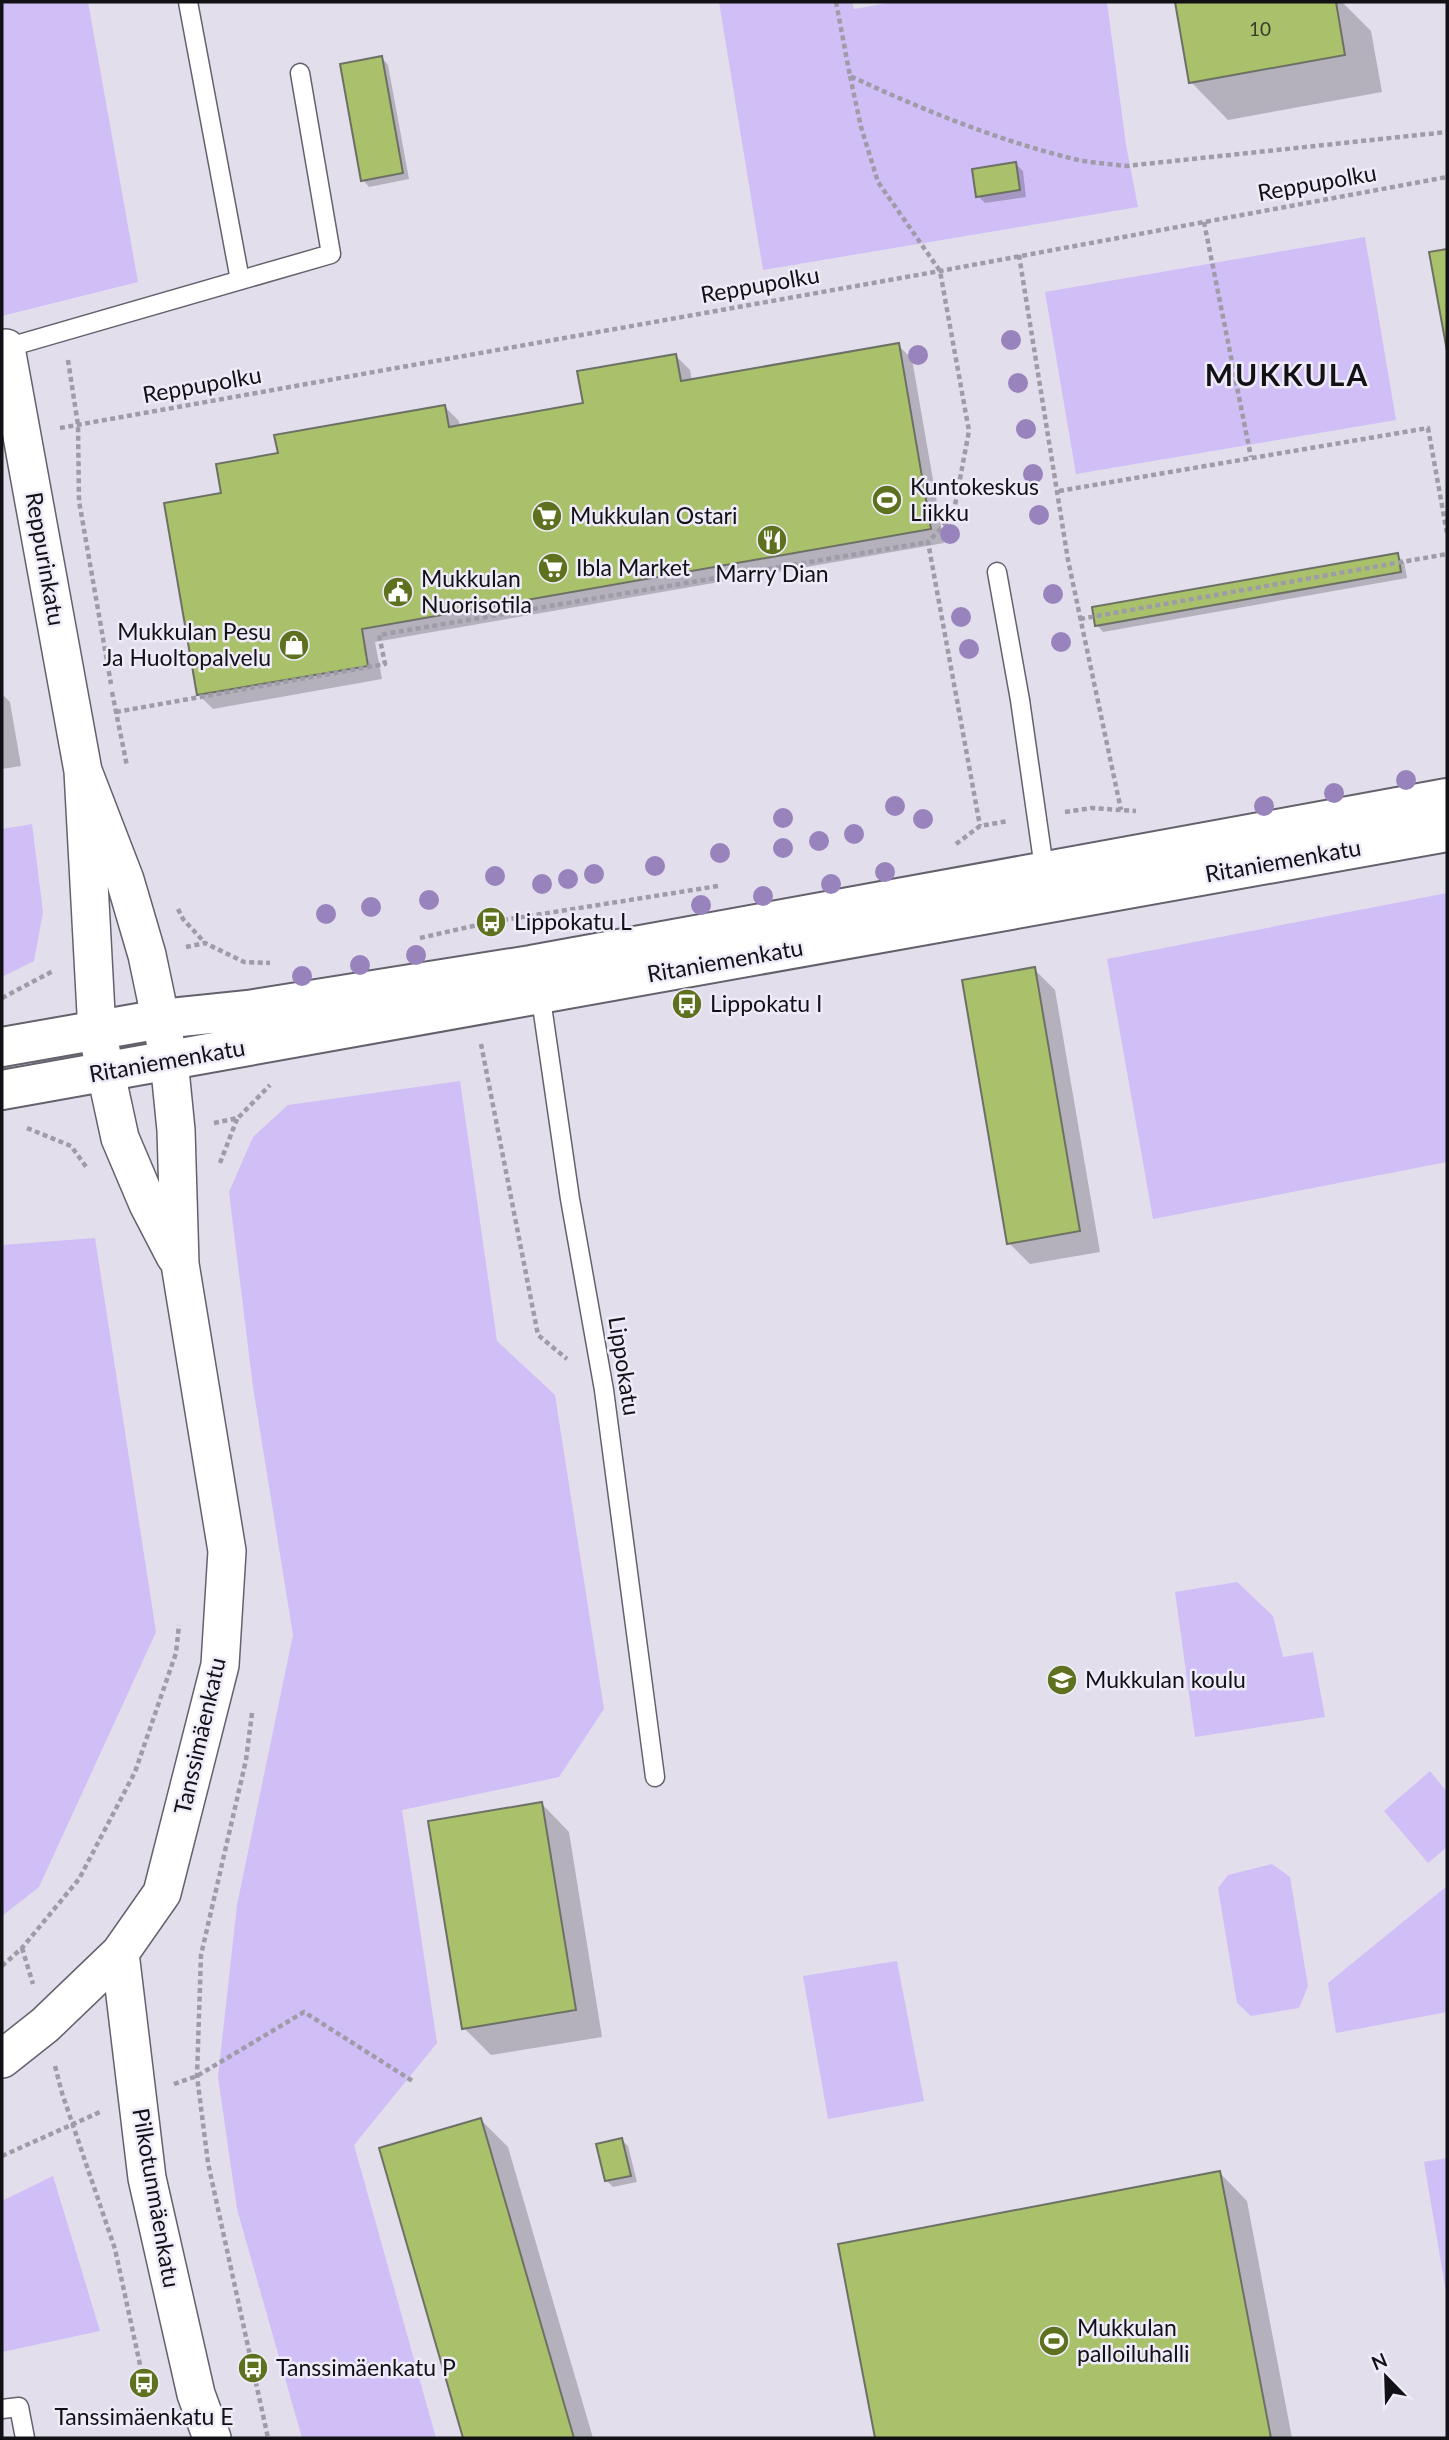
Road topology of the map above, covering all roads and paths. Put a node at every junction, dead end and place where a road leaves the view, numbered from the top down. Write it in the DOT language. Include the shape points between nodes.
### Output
graph roads {
  1 [pos="188,2"];
  2 [pos="836,2"];
  3 [pos="300,73"];
  4 [pos="850,76"];
  5 [pos="1447,132"];
  6 [pos="1447,177"];
  7 [pos="1204,222"];
  8 [pos="1019,255"];
  9 [pos="940,271"];
  10 [pos="240,280"];
  11 [pos="63,331"];
  12 [pos="4,348"];
  13 [pos="78,425"];
  14 [pos="1251,457"];
  15 [pos="1059,491"];
  16 [pos="1447,533"];
  17 [pos="928,542"];
  18 [pos="1447,555"];
  19 [pos="997,572"];
  20 [pos="1080,619"];
  21 [pos="116,712"];
  22 [pos="83,771"];
  23 [pos="129,776"];
  24 [pos="1447,798"];
  25 [pos="1121,810"];
  26 [pos="1149,812"];
  27 [pos="1035,817"];
  28 [pos="980,826"];
  29 [pos="1447,832"];
  30 [pos="948,850"];
  31 [pos="724,885"];
  32 [pos="1047,887"];
  33 [pos="174,901"];
  34 [pos="411,940"];
  35 [pos="205,943"];
  36 [pos="147,955"];
  37 [pos="95,963"];
  38 [pos="282,963"];
  39 [pos="536,980"];
  40 [pos="2,999"];
  41 [pos="161,1019"];
  42 [pos="97,1032"];
  43 [pos="481,1043"];
  44 [pos="2,1047"];
  45 [pos="169,1060"];
  46 [pos="106,1072"];
  47 [pos="2,1090"];
  48 [pos="22,1127"];
  49 [pos="92,1176"];
  50 [pos="180,1264"];
  51 [pos="604,1390"];
  52 [pos="181,1615"];
  53 [pos="655,1777"];
  54 [pos="120,1953"];
  55 [pos="2,1966"];
  56 [pos="2,2059"];
  57 [pos="414,2082"];
  58 [pos="137,2098"];
  59 [pos="74,2123"];
  60 [pos="2,2156"];
  61 [pos="158,2402"];
  62 [pos="2,2409"];
  63 [pos="25,2438"];
  64 [pos="212,2438"];
  1 -- 10 [label="lane"];
  2 -- 4 [label="path"];
  3 -- 10 [label="lane" via="331,254"];
  4 -- 5 [label="path" via="987,132 1079,160 1126,166"];
  4 -- 9 [label="path" via="878,183"];
  6 -- 7 [label="path, Reppupolku"];
  7 -- 8 [label="path, Reppupolku"];
  7 -- 14 [label="path"];
  8 -- 9 [label="path, Reppupolku"];
  8 -- 15 [label="path"];
  9 -- 13 [label="path, Reppupolku"];
  9 -- 17 [label="path" via="969,431 953,516"];
  10 -- 11 [label="lane"];
  11 -- 12 [label="lane"];
  11 -- 13 [label="path"];
  12 -- 22 [label="street, Reppurinkatu"];
  13 -- 21 [label="path" via="79,501"];
  14 -- 15 [label="path"];
  14 -- 16 [label="path" via="1428,428"];
  15 -- 20 [label="path"];
  17 -- 21 [label="path" via="379,635 385,664"];
  17 -- 28 [label="path"];
  18 -- 20 [label="path"];
  19 -- 27 [label="lane"];
  20 -- 25 [label="path"];
  21 -- 23 [label="path"];
  22 -- 36 [label="street, Reppurinkatu" via="125,880"];
  22 -- 37 [label="street, Reppurinkatu"];
  24 -- 32 [label="street, Ritaniemenkatu"];
  25 -- 26 [label="path"];
  25 -- 27 [label="path" via="1091,808"];
  27 -- 28 [label="path"];
  27 -- 32 [label="lane"];
  28 -- 30 [label="path"];
  29 -- 32 [label="street, Ritaniemenkatu"];
  31 -- 34 [label="path" via="491,922"];
  32 -- 39 [label="street, Ritaniemenkatu"];
  33 -- 35 [label="path"];
  35 -- 36 [label="path"];
  35 -- 38 [label="path" via="244,962"];
  36 -- 41 [label="street, Reppurinkatu"];
  37 -- 40 [label="path" via="48,972"];
  37 -- 42 [label="street, Reppurinkatu"];
  39 -- 41 [label="street, Ritaniemenkatu"];
  39 -- 45 [label="street, Ritaniemenkatu"];
  39 -- 51 [label="lane, Lippokatu"];
  41 -- 42 [label="street, Ritaniemenkatu"];
  41 -- 45 [label="street, Tanssimäenkatu"];
  42 -- 44 [label="street, Ritaniemenkatu"];
  42 -- 46 [label="street, Reppurinkatu"];
  43 -- 51 [label="path" via="538,1335"];
  45 -- 46 [label="street, Ritaniemenkatu"];
  45 -- 50 [label="street, Tanssimäenkatu"];
  46 -- 47 [label="street, Ritaniemenkatu"];
  46 -- 50 [label="street, Tanssimäenkatu" via="120,1138"];
  48 -- 49 [label="path" via="71,1146"];
  50 -- 54 [label="street, Tanssimäenkatu" via="227,1551 220,1665 162,1893"];
  51 -- 53 [label="lane, Lippokatu"];
  52 -- 55 [label="path" via="176,1653 135,1772 79,1879"];
  54 -- 56 [label="street, Tanssimäenkatu"];
  54 -- 58 [label="street, Pilkotunmäenkatu"];
  57 -- 58 [label="path" via="304,2012 197,2076"];
  58 -- 59 [label="path"];
  58 -- 64 [label="street, Pilkotunmäenkatu" via="150,2191 195,2394"];
  59 -- 60 [label="path"];
  59 -- 61 [label="path" via="116,2249 144,2383"];
  62 -- 63 [label="lane" via="19,2407"];
}
